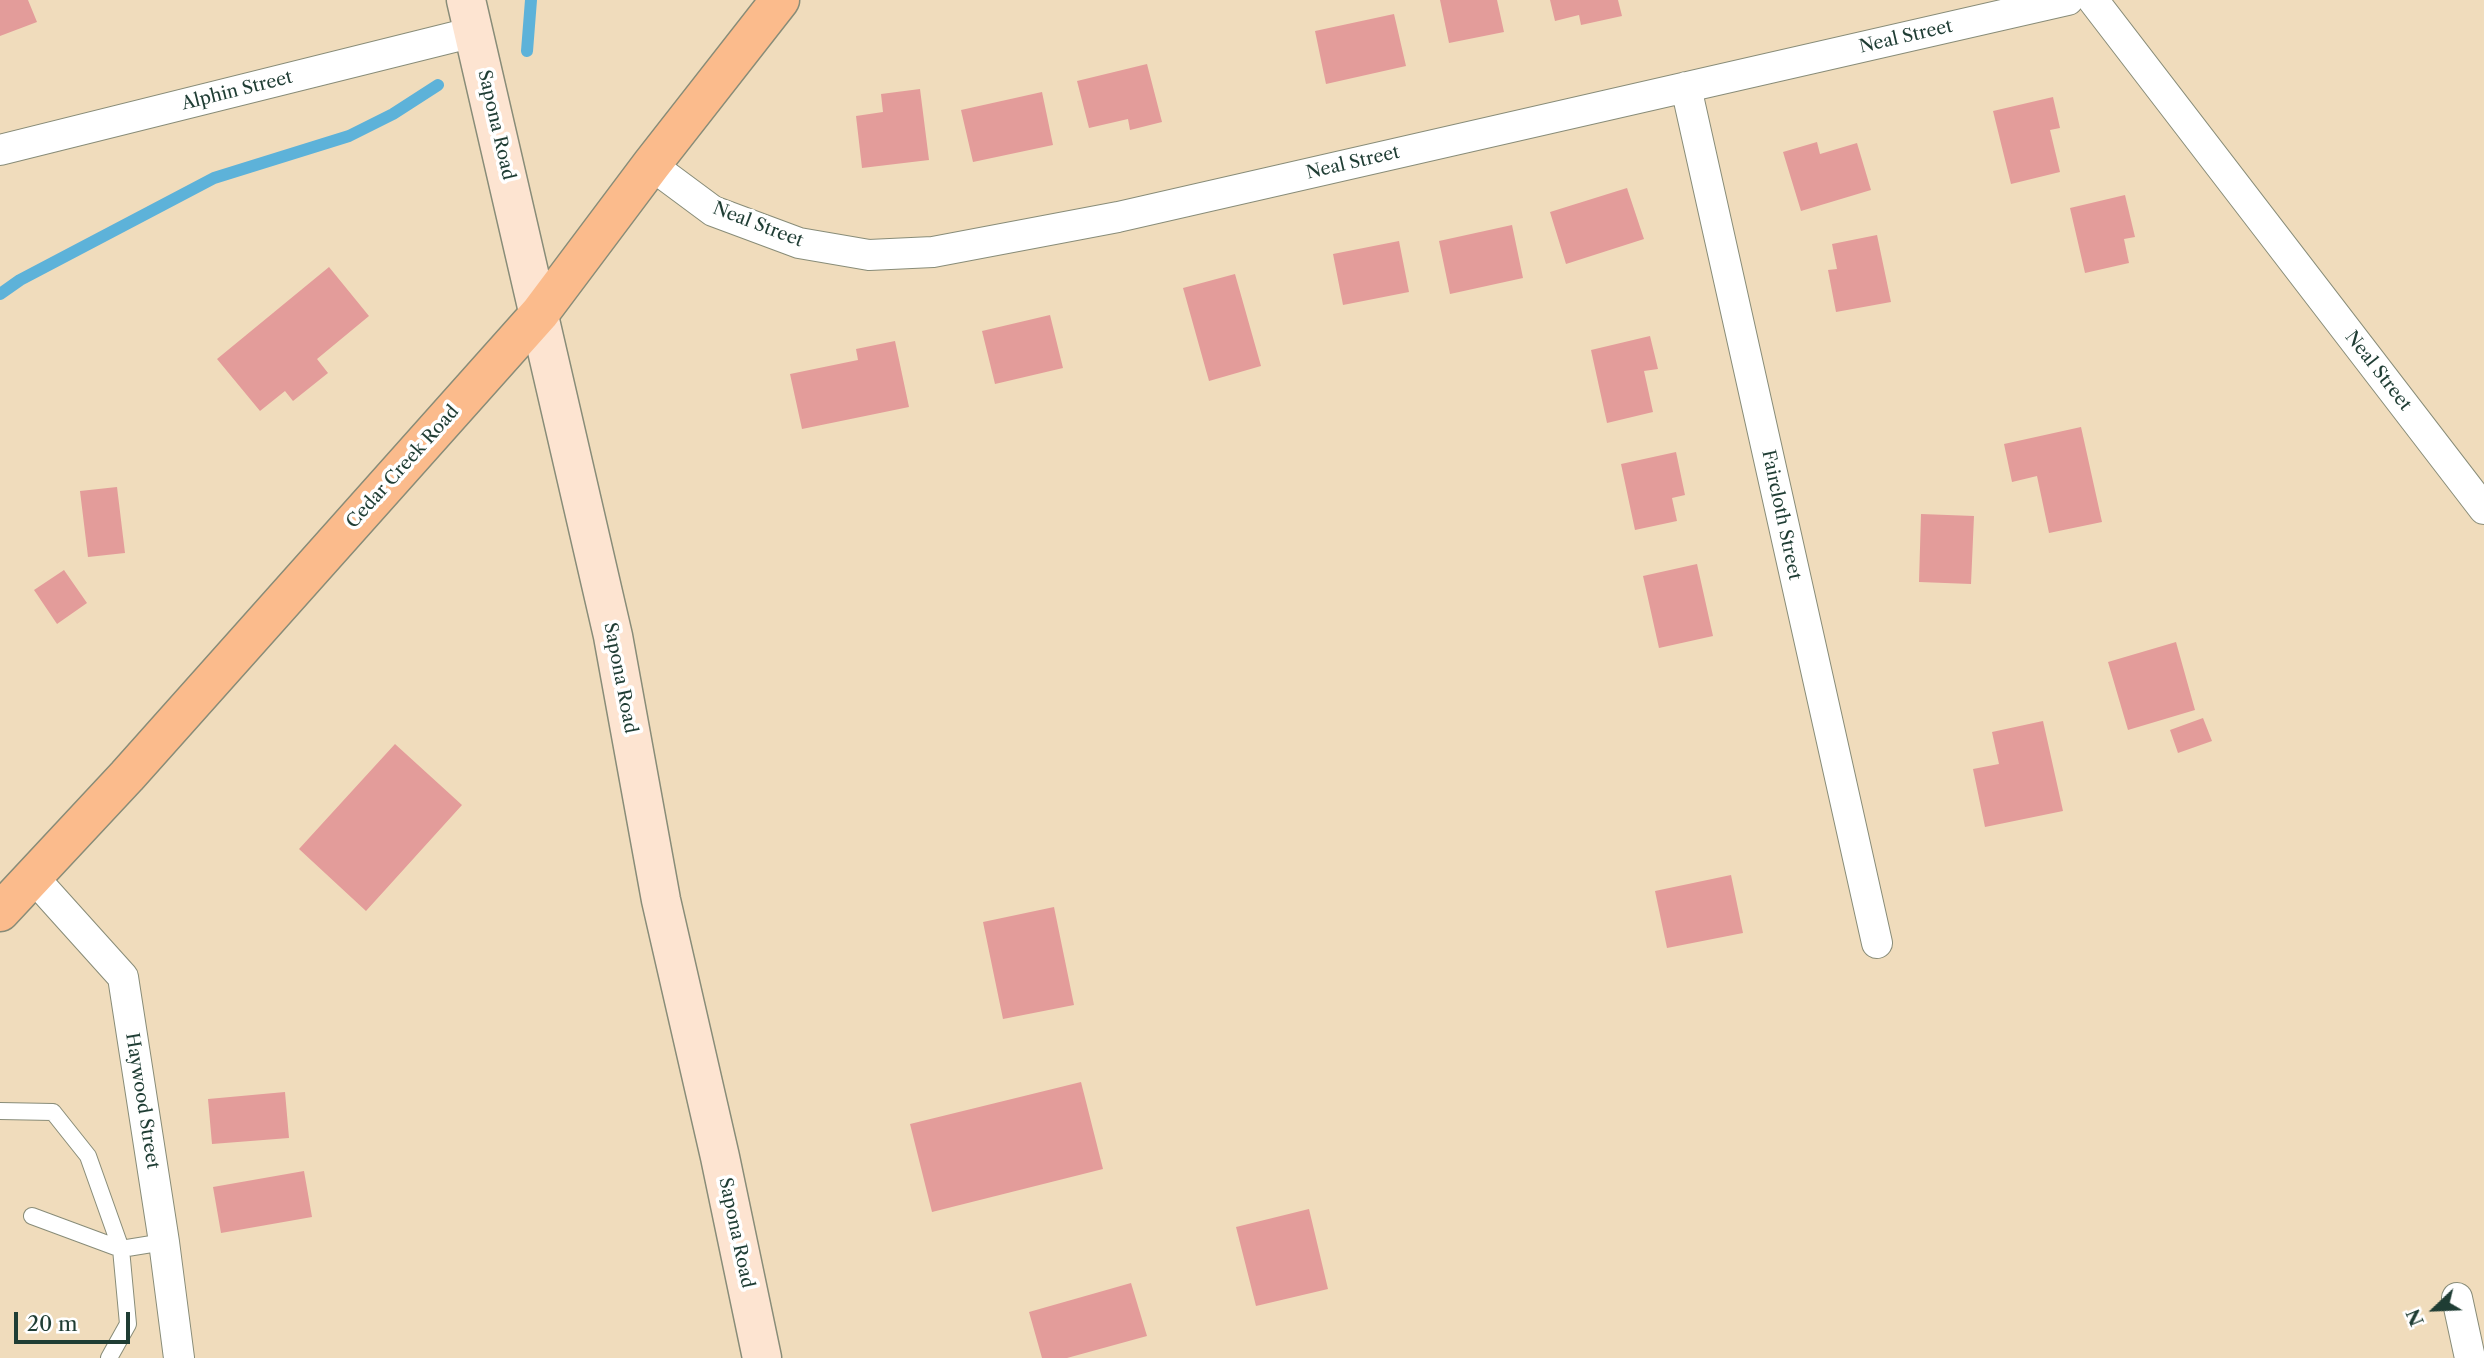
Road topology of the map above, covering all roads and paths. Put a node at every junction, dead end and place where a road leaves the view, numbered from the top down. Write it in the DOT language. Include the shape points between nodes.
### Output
graph roads {
  1 [pos="780,0"];
  2 [pos="2068,0"];
  3 [pos="2093,0"];
  4 [pos="470,16"];
  5 [pos="1686,87"];
  6 [pos="0,150"];
  7 [pos="651,165"];
  8 [pos="540,313"];
  9 [pos="2484,509"];
  10 [pos="33,877"];
  11 [pos="0,912"];
  12 [pos="1877,943"];
  13 [pos="0,1111"];
  14 [pos="32,1216"];
  15 [pos="164,1242"];
  16 [pos="121,1249"];
  17 [pos="2458,1298"];
  18 [pos="109,1358"];
  19 [pos="179,1358"];
  20 [pos="762,1358"];
  21 [pos="2470,1358"];
  1 -- 7 [label="main road, Cedar Creek Road"];
  2 -- 5 [label="street, Neal Street"];
  3 -- 9 [label="street, Neal Street"];
  4 -- 6 [label="street, Alphin Street"];
  4 -- 8 [label="street, Sapona Road"];
  5 -- 7 [label="street, Neal Street" via="1118,217 933,252 869,255 799,243 713,211"];
  5 -- 12 [label="street, Faircloth Street"];
  7 -- 8 [label="main road, Cedar Creek Road"];
  8 -- 10 [label="main road, Cedar Creek Road"];
  8 -- 20 [label="street, Sapona Road" via="613,636 660,900"];
  10 -- 11 [label="main road, Cedar Creek Road"];
  10 -- 15 [label="street, Haywood Street" via="123,976"];
  13 -- 16 [label="lane" via="53,1112 88,1156"];
  14 -- 16 [label="lane"];
  15 -- 16 [label="lane"];
  15 -- 19 [label="street, Haywood Street"];
  16 -- 18 [label="lane" via="128,1324"];
  17 -- 21 [label="street"];
}
